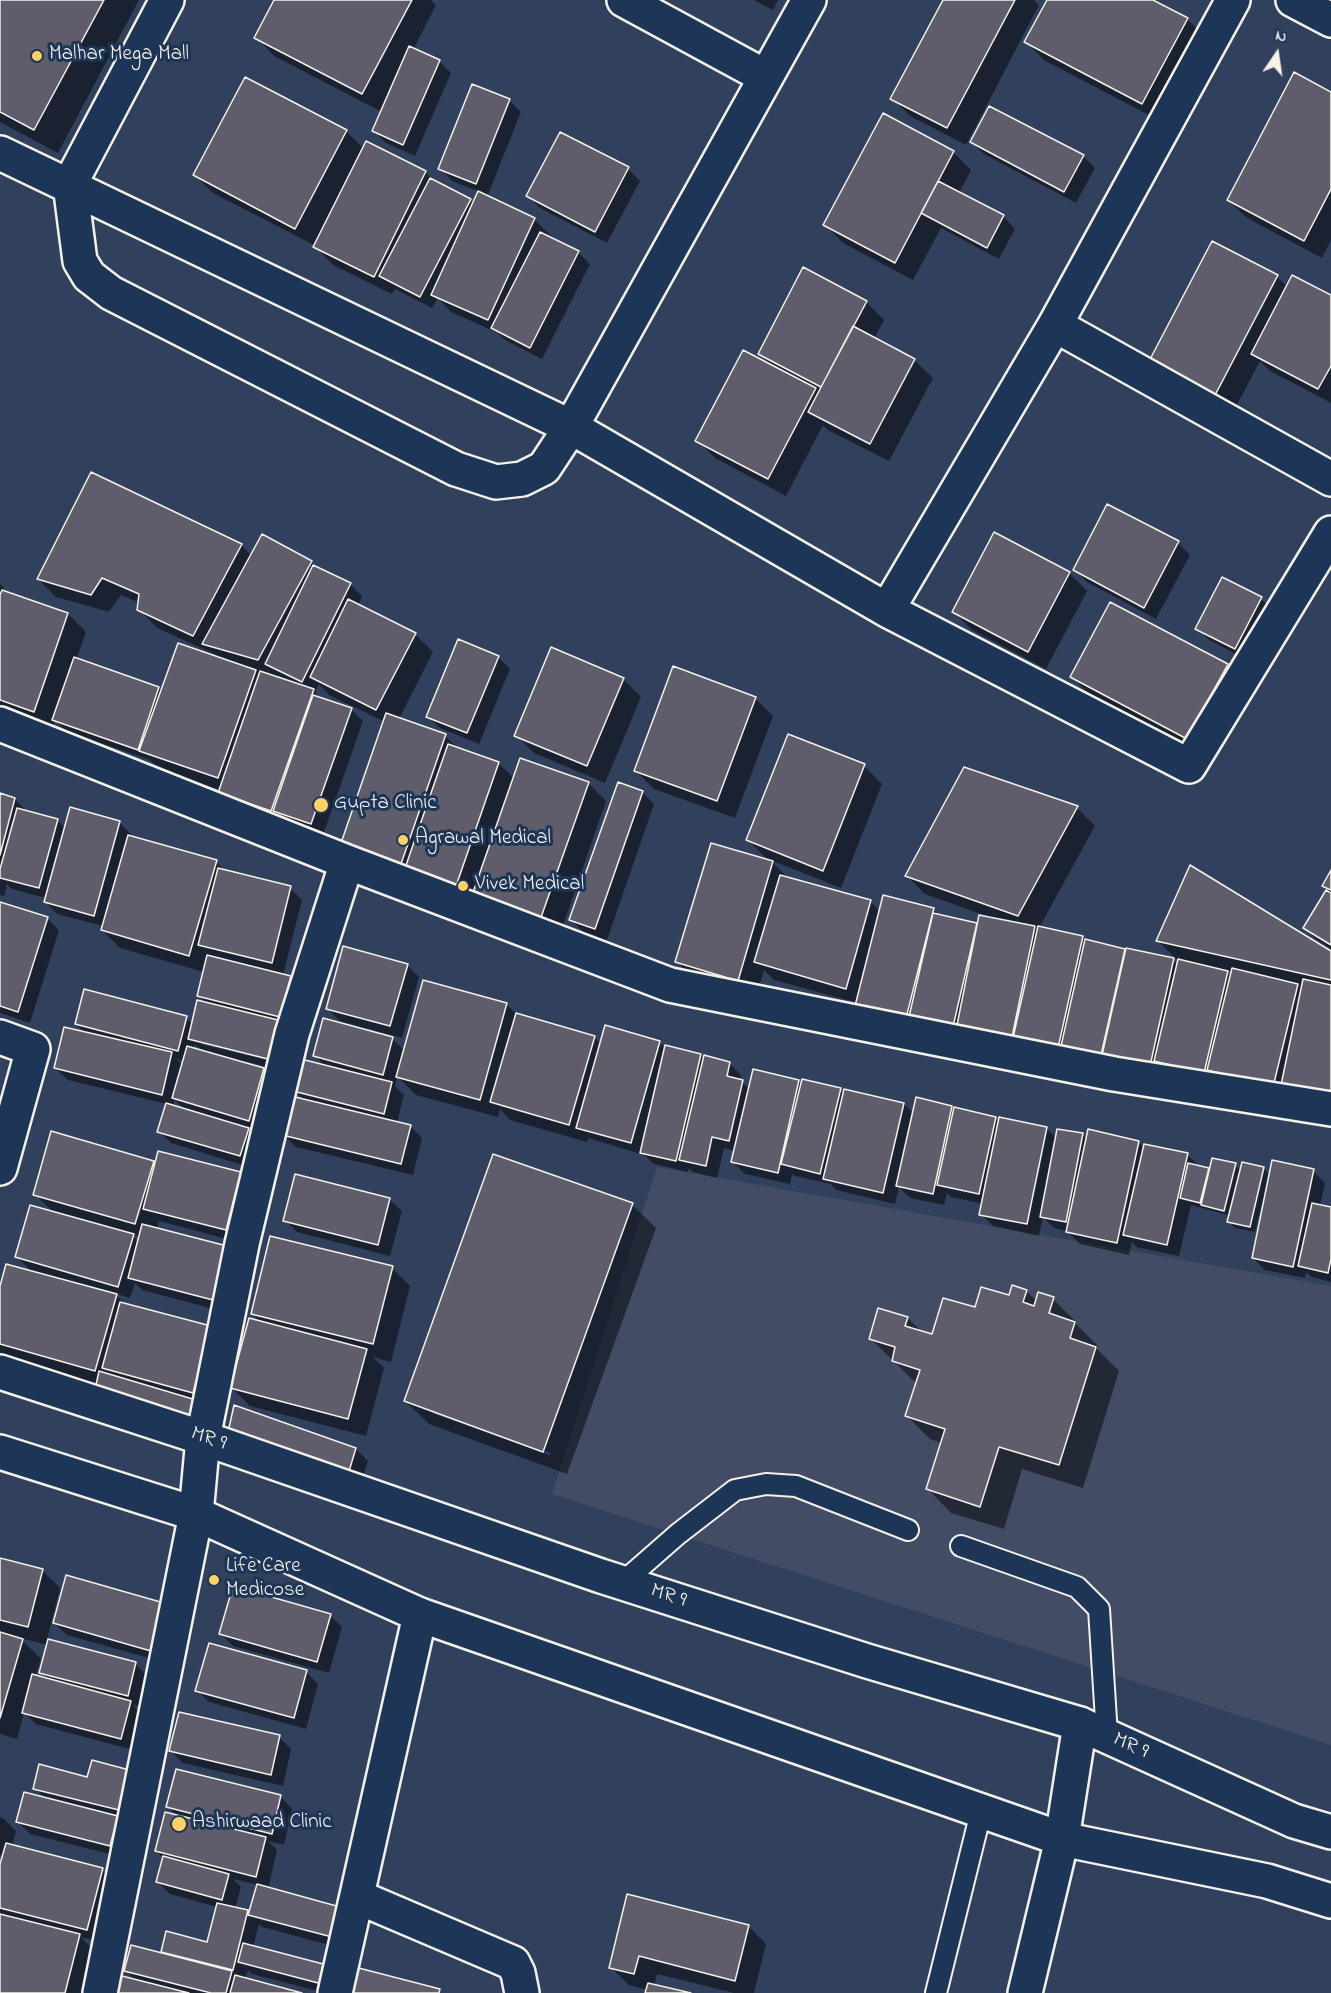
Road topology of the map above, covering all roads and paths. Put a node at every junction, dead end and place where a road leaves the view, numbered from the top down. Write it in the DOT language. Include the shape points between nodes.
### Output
graph roads {
  1 [pos="167,0"];
  2 [pos="624,0"];
  3 [pos="809,0"];
  4 [pos="1233,0"];
  5 [pos="1293,0"];
  6 [pos="1331,20"];
  7 [pos="766,77"];
  8 [pos="0,153"];
  9 [pos="69,184"];
  10 [pos="1055,325"];
  11 [pos="571,427"];
  12 [pos="1331,478"];
  13 [pos="1331,533"];
  14 [pos="887,610"];
  15 [pos="0,724"];
  16 [pos="347,862"];
  17 [pos="0,1037"];
  18 [pos="1331,1109"];
  19 [pos="0,1168"];
  20 [pos="0,1372"];
  21 [pos="203,1438"];
  22 [pos="0,1452"];
  23 [pos="196,1514"];
  24 [pos="908,1530"];
  25 [pos="962,1546"];
  26 [pos="622,1583"];
  27 [pos="420,1615"];
  28 [pos="1093,1730"];
  29 [pos="981,1812"];
  30 [pos="1331,1833"];
  31 [pos="1062,1839"];
  32 [pos="358,1897"];
  33 [pos="1331,1901"];
  34 [pos="100,1993"];
  35 [pos="334,1993"];
  36 [pos="522,1993"];
  37 [pos="936,1993"];
  38 [pos="1025,1993"];
  1 -- 9 [label="street"];
  2 -- 7 [label="street"];
  3 -- 7 [label="street"];
  4 -- 10 [label="street"];
  5 -- 6 [label="street"];
  7 -- 11 [label="street"];
  8 -- 9 [label="street"];
  9 -- 11 [label="street"];
  9 -- 11 [label="street" via="80,261 88,276 111,293 456,469 496,482 522,479 544,468"];
  10 -- 12 [label="street"];
  10 -- 14 [label="street"];
  11 -- 14 [label="street"];
  13 -- 14 [label="street" via="1190,766"];
  15 -- 16 [label="street"];
  16 -- 18 [label="street" via="670,985 1114,1074"];
  16 -- 21 [label="street" via="292,1034 242,1244"];
  17 -- 19 [label="street" via="33,1049"];
  20 -- 21 [label="street, MR 9"];
  21 -- 23 [label="street"];
  21 -- 26 [label="street, MR 9"];
  22 -- 23 [label="street"];
  23 -- 27 [label="street"];
  23 -- 34 [label="street"];
  24 -- 26 [label="lane" via="795,1486 766,1484 735,1490"];
  25 -- 28 [label="lane" via="1077,1587 1099,1610"];
  26 -- 28 [label="street, MR 9"];
  27 -- 29 [label="street"];
  27 -- 32 [label="street"];
  28 -- 30 [label="street, MR 9" via="1294,1821"];
  28 -- 31 [label="street"];
  29 -- 31 [label="street"];
  29 -- 37 [label="lane"];
  31 -- 33 [label="street" via="1267,1881"];
  31 -- 38 [label="street"];
  32 -- 35 [label="street"];
  32 -- 36 [label="street" via="513,1963"];
}
